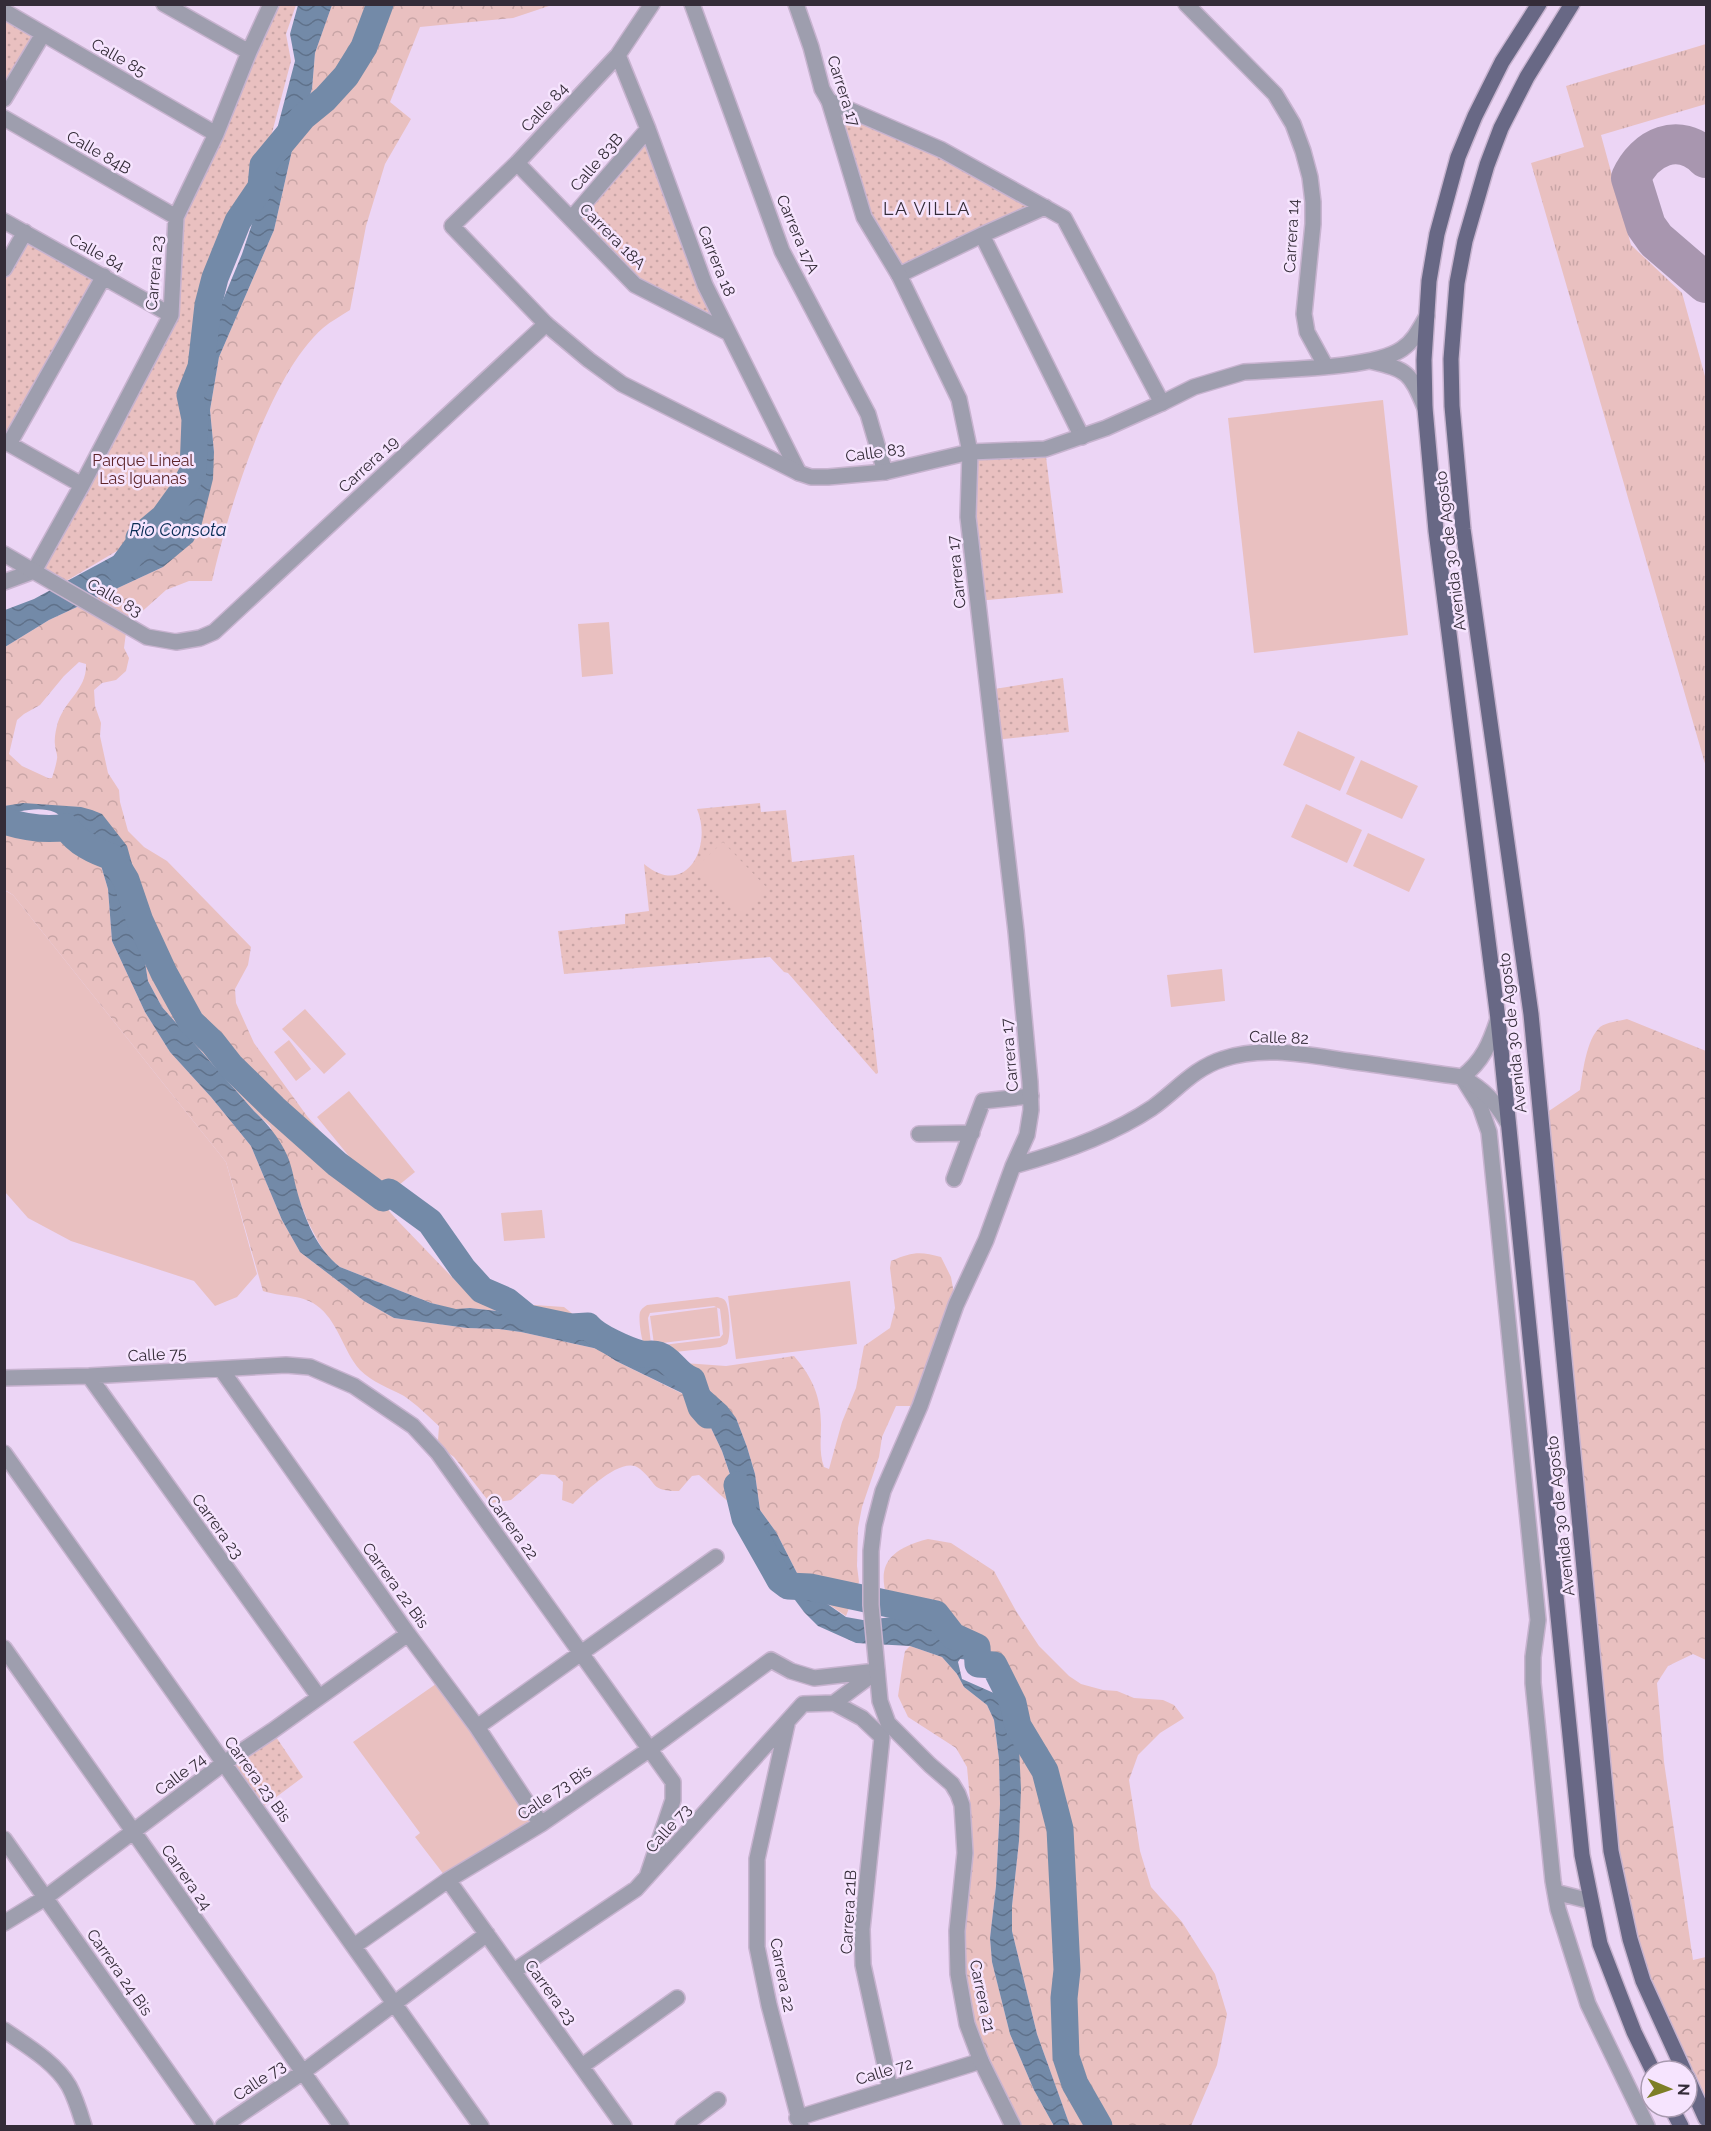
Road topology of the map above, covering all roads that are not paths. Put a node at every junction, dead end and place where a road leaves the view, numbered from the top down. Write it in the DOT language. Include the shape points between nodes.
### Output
graph roads {
  1 [pos="164,4"];
  2 [pos="272,4"];
  3 [pos="652,4"];
  4 [pos="692,4"];
  5 [pos="796,4"];
  6 [pos="1186,4"];
  7 [pos="1539,4"];
  8 [pos="1572,4"];
  9 [pos="4,11"];
  10 [pos="43,34"];
  11 [pos="249,52"];
  12 [pos="618,55"];
  13 [pos="4,99"];
  14 [pos="829,101"];
  15 [pos="4,118"];
  16 [pos="648,129"];
  17 [pos="216,134"];
  18 [pos="517,163"];
  19 [pos="1045,207"];
  20 [pos="176,218"];
  21 [pos="571,219"];
  22 [pos="4,221"];
  23 [pos="452,226"];
  24 [pos="25,232"];
  25 [pos="982,235"];
  26 [pos="4,269"];
  27 [pos="899,275"];
  28 [pos="104,276"];
  29 [pos="171,315"];
  30 [pos="1426,316"];
  31 [pos="546,324"];
  32 [pos="729,333"];
  33 [pos="1370,362"];
  34 [pos="1325,365"];
  35 [pos="1162,403"];
  36 [pos="1425,408"];
  37 [pos="1082,437"];
  38 [pos="7,442"];
  39 [pos="970,452"];
  40 [pos="885,472"];
  41 [pos="799,473"];
  42 [pos="82,485"];
  43 [pos="4,554"];
  44 [pos="34,571"];
  45 [pos="4,582"];
  46 [pos="214,632"];
  47 [pos="1498,1019"];
  48 [pos="1462,1077"];
  49 [pos="1030,1096"];
  50 [pos="1508,1123"];
  51 [pos="972,1133"];
  52 [pos="919,1134"];
  53 [pos="1013,1166"];
  54 [pos="954,1179"];
  55 [pos="310,1367"];
  56 [pos="221,1369"];
  57 [pos="89,1376"];
  58 [pos="4,1378"];
  59 [pos="4,1453"];
  60 [pos="716,1557"];
  61 [pos="871,1605"];
  62 [pos="1557,1615"];
  63 [pos="1538,1620"];
  64 [pos="408,1634"];
  65 [pos="4,1648"];
  66 [pos="582,1653"];
  67 [pos="877,1671"];
  68 [pos="319,1697"];
  69 [pos="834,1703"];
  70 [pos="787,1722"];
  71 [pos="477,1727"];
  72 [pos="898,1733"];
  73 [pos="882,1737"];
  74 [pos="650,1749"];
  75 [pos="224,1763"];
  76 [pos="541,1824"];
  77 [pos="133,1832"];
  78 [pos="4,1839"];
  79 [pos="647,1877"];
  80 [pos="448,1880"];
  81 [pos="1555,1892"];
  82 [pos="45,1898"];
  83 [pos="1590,1901"];
  84 [pos="4,1923"];
  85 [pos="487,1934"];
  86 [pos="354,1946"];
  87 [pos="514,1971"];
  88 [pos="677,1998"];
  89 [pos="394,2003"];
  90 [pos="4,2030"];
  91 [pos="1647,2059"];
  92 [pos="1678,2059"];
  93 [pos="981,2061"];
  94 [pos="582,2066"];
  95 [pos="303,2072"];
  96 [pos="890,2088"];
  97 [pos="718,2100"];
  98 [pos="1699,2102"];
  99 [pos="1707,2119"];
  100 [pos="799,2122"];
  101 [pos="84,2127"];
  102 [pos="206,2127"];
  103 [pos="223,2127"];
  104 [pos="341,2127"];
  105 [pos="481,2127"];
  106 [pos="624,2127"];
  107 [pos="683,2127"];
  108 [pos="1013,2127"];
  109 [pos="1647,2127"];
  1 -- 11 [label="street"];
  2 -- 11 [label="street, Carrera 23"];
  3 -- 12 [label="street, Calle 84"];
  4 -- 40 [label="street, Carrera 17A" via="782,251 868,414"];
  5 -- 14 [label="street, Carrera 17"];
  6 -- 34 [label="street, Carrera 14" via="1275,94 1293,124 1310,177 1313,202 1306,332"];
  7 -- 30 [label="main road, Avenida 30 de Agosto" via="1502,62 1458,157 1437,234"];
  8 -- 92 [label="main road, Avenida 30 de Agosto" via="1527,77 1501,128 1484,176 1457,283 1452,406 1463,529 1531,1014 1611,1851 1643,1982"];
  9 -- 10 [label="street, Calle 85"];
  10 -- 13 [label="street"];
  10 -- 17 [label="street, Calle 85"];
  11 -- 17 [label="street, Carrera 23"];
  12 -- 16 [label="street, Carrera 18"];
  12 -- 18 [label="street, Calle 84"];
  14 -- 19 [label="street" via="942,150"];
  14 -- 27 [label="street, Carrera 17" via="864,216"];
  15 -- 20 [label="street, Calle 84B"];
  16 -- 21 [label="street, Calle 83B"];
  16 -- 32 [label="street, Carrera 18" via="705,285"];
  17 -- 20 [label="street, Carrera 23"];
  18 -- 21 [label="street, Carrera 18A"];
  18 -- 23 [label="street, Calle 84"];
  19 -- 25 [label="street"];
  19 -- 35 [label="street" via="1064,218"];
  20 -- 29 [label="street, Carrera 23"];
  21 -- 32 [label="street, Carrera 18A" via="635,285"];
  22 -- 24 [label="street, Calle 84"];
  23 -- 31 [label="street, Calle 83"];
  24 -- 26 [label="street"];
  24 -- 28 [label="street, Calle 84"];
  25 -- 27 [label="street"];
  25 -- 37 [label="street"];
  27 -- 39 [label="street, Carrera 17" via="959,399"];
  28 -- 29 [label="street, Calle 84"];
  28 -- 38 [label="street"];
  29 -- 42 [label="street, Carrera 23"];
  30 -- 33 [label="street, Calle 83" via="1401,350"];
  30 -- 36 [label="main road, Avenida 30 de Agosto"];
  31 -- 41 [label="street, Calle 83" via="622,384"];
  31 -- 46 [label="street, Carrera 19"];
  32 -- 41 [label="street, Carrera 18"];
  33 -- 34 [label="street, Calle 83"];
  33 -- 36 [label="street, Calle 83" via="1394,367 1408,375"];
  34 -- 35 [label="street, Calle 83" via="1224,376"];
  35 -- 37 [label="street, Calle 83"];
  36 -- 47 [label="main road, Avenida 30 de Agosto" via="1436,531"];
  37 -- 39 [label="street, Calle 83" via="1045,449"];
  38 -- 42 [label="street"];
  39 -- 40 [label="street, Calle 83"];
  39 -- 49 [label="street, Carrera 17" via="968,517 1016,931"];
  40 -- 41 [label="street, Calle 83" via="828,477"];
  42 -- 44 [label="street, Carrera 23"];
  43 -- 44 [label="street, Calle 83"];
  44 -- 45 [label="street"];
  44 -- 46 [label="street, Calle 83" via="147,637 188,641"];
  47 -- 48 [label="street" via="1482,1058"];
  47 -- 50 [label="main road, Avenida 30 de Agosto"];
  48 -- 50 [label="street, Calle 82" via="1494,1100"];
  48 -- 53 [label="street, Calle 82" via="1285,1053 1234,1055 1201,1069 1152,1108 1114,1130"];
  48 -- 63 [label="street" via="1480,1106 1489,1132"];
  49 -- 51 [label="street" via="984,1101"];
  49 -- 53 [label="street, Carrera 17" via="1028,1135"];
  50 -- 62 [label="main road, Avenida 30 de Agosto"];
  51 -- 52 [label="street"];
  51 -- 54 [label="street"];
  53 -- 61 [label="street, Carrera 17" via="883,1491 871,1551"];
  55 -- 56 [label="street, Calle 75"];
  55 -- 66 [label="street, Carrera 22" via="354,1386 413,1426 438,1454"];
  56 -- 57 [label="street, Calle 75"];
  56 -- 64 [label="street, Carrera 22 Bis"];
  57 -- 58 [label="street, Calle 75"];
  57 -- 68 [label="street, Carrera 23"];
  59 -- 75 [label="street, Carrera 23 Bis"];
  60 -- 66 [label="street"];
  61 -- 67 [label="street, Carrera 21"];
  62 -- 63 [label="street"];
  62 -- 83 [label="main road, Avenida 30 de Agosto"];
  63 -- 81 [label="street" via="1533,1683"];
  64 -- 68 [label="street, Calle 74"];
  64 -- 71 [label="street, Carrera 22 Bis"];
  65 -- 77 [label="street, Carrera 24"];
  66 -- 71 [label="street"];
  66 -- 74 [label="street, Carrera 22"];
  67 -- 69 [label="street"];
  67 -- 72 [label="street, Carrera 21" via="880,1701 888,1723"];
  67 -- 74 [label="street, Calle 73 Bis" via="814,1678 771,1660"];
  68 -- 75 [label="street, Calle 74"];
  69 -- 70 [label="street, Calle 73" via="803,1704"];
  69 -- 73 [label="street" via="862,1718"];
  70 -- 79 [label="street, Calle 73"];
  70 -- 100 [label="street, Carrera 22" via="757,1859 757,1947"];
  71 -- 76 [label="street, Carrera 22 Bis"];
  72 -- 73 [label="street"];
  72 -- 93 [label="street, Carrera 21" via="952,1784 962,1805 965,1829 957,1974 967,2024"];
  73 -- 96 [label="street, Carrera 21B" via="862,1929 863,1965"];
  74 -- 76 [label="street, Calle 73 Bis"];
  74 -- 79 [label="street, Carrera 22" via="674,1782 673,1800"];
  75 -- 77 [label="street, Calle 74"];
  75 -- 86 [label="street, Carrera 23 Bis"];
  76 -- 80 [label="street, Calle 73 Bis"];
  77 -- 82 [label="street, Calle 74"];
  77 -- 95 [label="street, Carrera 24"];
  78 -- 82 [label="street, Carrera 24 Bis"];
  79 -- 87 [label="street, Calle 73" via="636,1889"];
  80 -- 85 [label="street, Carrera 23"];
  80 -- 86 [label="street, Calle 73 Bis"];
  81 -- 83 [label="street"];
  81 -- 109 [label="street" via="1588,2004"];
  82 -- 84 [label="street, Calle 74"];
  82 -- 102 [label="street, Carrera 24 Bis"];
  83 -- 91 [label="main road, Avenida 30 de Agosto" via="1616,1990"];
  85 -- 87 [label="street, Carrera 23"];
  85 -- 89 [label="street, Calle 73"];
  86 -- 89 [label="street, Carrera 23 Bis"];
  87 -- 94 [label="street, Carrera 23"];
  88 -- 94 [label="street"];
  89 -- 95 [label="street, Calle 73"];
  89 -- 105 [label="street, Carrera 23 Bis"];
  90 -- 101 [label="street" via="61,2075"];
  93 -- 96 [label="street, Calle 72"];
  93 -- 108 [label="street, Carrera 21"];
  94 -- 106 [label="street, Carrera 23"];
  95 -- 103 [label="street, Calle 73"];
  95 -- 104 [label="street, Carrera 24"];
  96 -- 100 [label="street, Calle 72"];
  97 -- 107 [label="street"];
  98 -- 99 [label="main road"];
}
